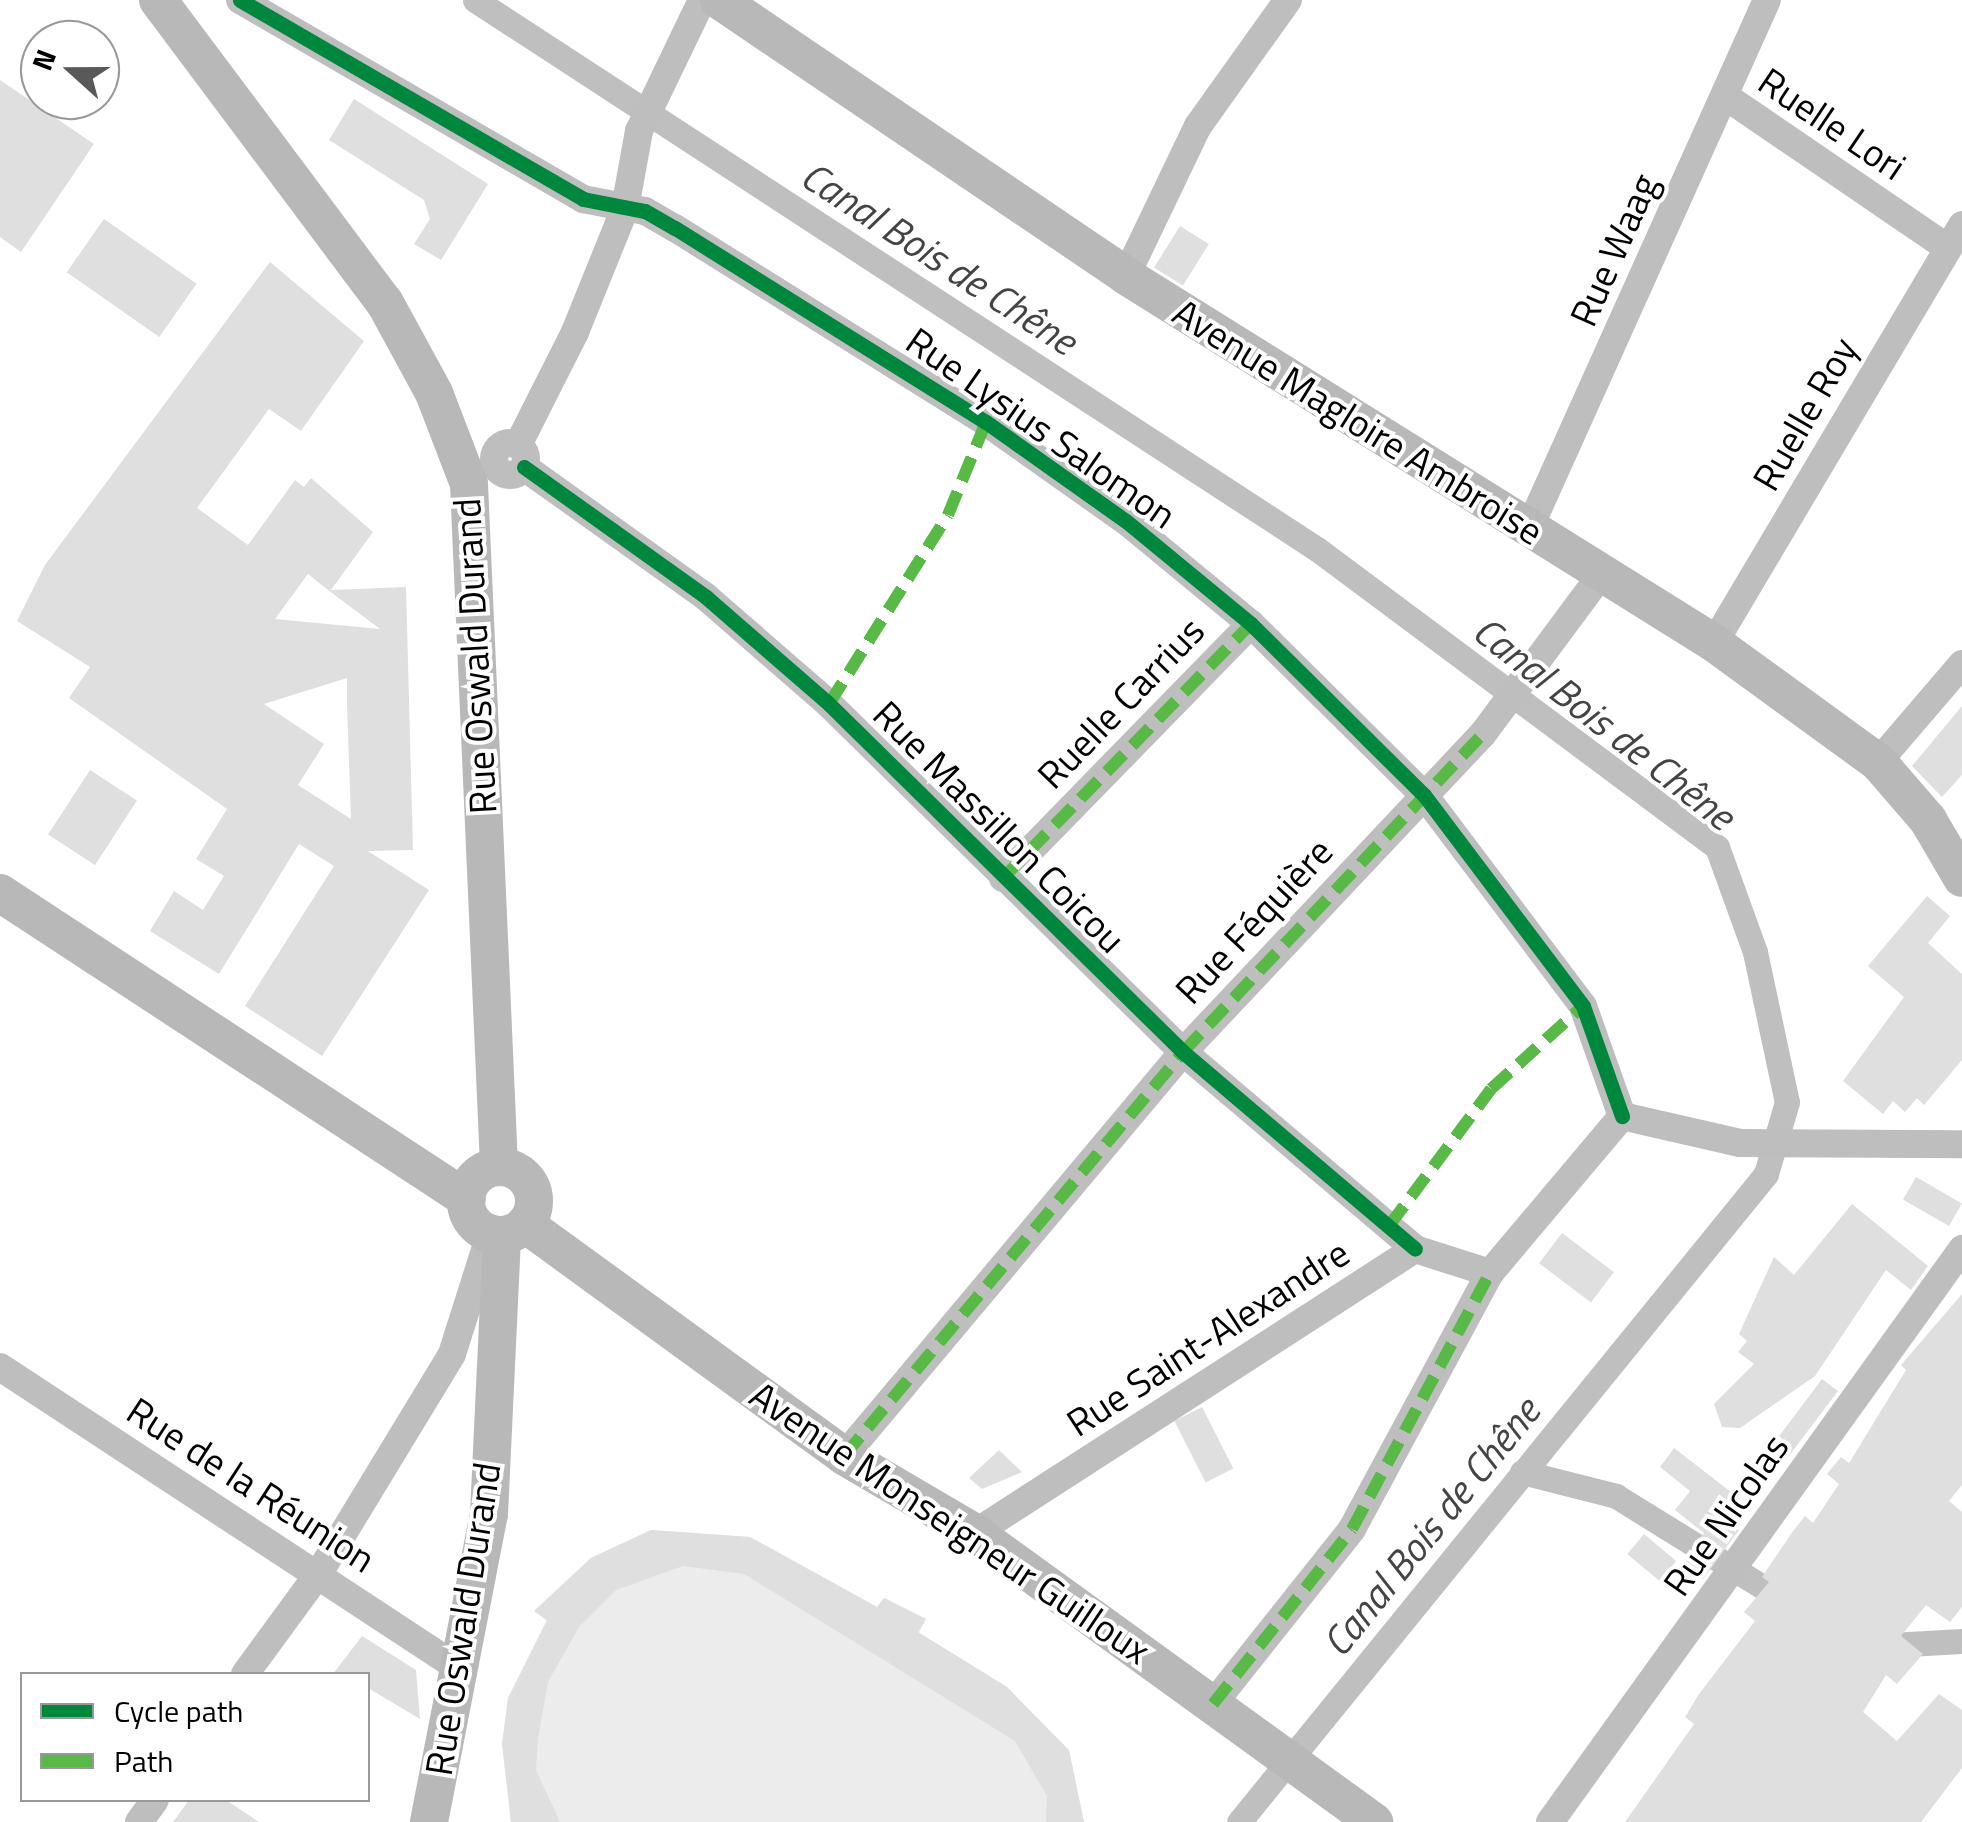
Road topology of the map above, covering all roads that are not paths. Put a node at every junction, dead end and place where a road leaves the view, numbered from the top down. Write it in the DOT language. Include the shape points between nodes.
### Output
graph roads {
  1 [pos="158,0"];
  2 [pos="240,0"];
  3 [pos="702,0"];
  4 [pos="720,0"];
  5 [pos="1288,0"];
  6 [pos="1767,0"];
  7 [pos="1725,96"];
  8 [pos="624,208"];
  9 [pos="1954,236"];
  10 [pos="1126,276"];
  11 [pos="502,466"];
  12 [pos="1528,531"];
  13 [pos="1601,575"];
  14 [pos="1251,624"];
  15 [pos="1714,643"];
  16 [pos="1962,664"];
  17 [pos="1878,762"];
  18 [pos="1424,795"];
  19 [pos="1003,878"];
  20 [pos="1962,878"];
  21 [pos="0,893"];
  22 [pos="1183,1052"];
  23 [pos="1622,1116"];
  24 [pos="1962,1144"];
  25 [pos="499,1167"];
  26 [pos="467,1199"];
  27 [pos="506,1231"];
  28 [pos="1415,1249"];
  29 [pos="1962,1249"];
  30 [pos="1490,1272"];
  31 [pos="0,1367"];
  32 [pos="844,1456"];
  33 [pos="976,1532"];
  34 [pos="319,1573"];
  35 [pos="460,1669"];
  36 [pos="246,1672"];
  37 [pos="1214,1704"];
  38 [pos="429,1822"];
  39 [pos="1374,1822"];
  40 [pos="1550,1822"];
  1 -- 11 [label="street, Rue Oswald Durand" via="385,303 434,393"];
  2 -- 8 [label="street, Rue Lysius Salomon" via="583,199"];
  3 -- 8 [label="street" via="639,131"];
  4 -- 10 [label="street, Avenue Magloire Ambroise"];
  5 -- 10 [label="street" via="1198,126"];
  6 -- 7 [label="street, Rue Waag"];
  7 -- 9 [label="street, Ruelle Lori"];
  7 -- 12 [label="street, Rue Waag"];
  8 -- 11 [label="street"];
  8 -- 14 [label="street, Rue Lysius Salomon" via="674,228 986,422 1126,521"];
  9 -- 15 [label="street, Ruelle Roy"];
  10 -- 12 [label="street, Avenue Magloire Ambroise"];
  11 -- 19 [label="street, Rue Massillon Coicou" via="706,596 829,704"];
  11 -- 25 [label="street, Rue Oswald Durand"];
  12 -- 13 [label="street, Avenue Magloire Ambroise"];
  13 -- 15 [label="street, Avenue Magloire Ambroise"];
  13 -- 18 [label="street, Rue Féquière" via="1525,684"];
  14 -- 18 [label="street, Rue Lysius Salomon"];
  14 -- 19 [label="street, Ruelle Carrius"];
  15 -- 17 [label="street, Avenue Magloire Ambroise"];
  16 -- 17 [label="street"];
  17 -- 20 [label="street, Avenue Magloire Ambroise" via="1928,820"];
  18 -- 22 [label="street, Rue Féquière"];
  18 -- 23 [label="street, Rue Lysius Salomon" via="1583,1006"];
  19 -- 22 [label="street, Rue Massillon Coicou"];
  21 -- 26 [label="street"];
  22 -- 28 [label="street, Rue Massillon Coicou"];
  22 -- 32 [label="street, Rue Féquière"];
  23 -- 24 [label="street" via="1740,1143"];
  23 -- 30 [label="street"];
  25 -- 26 [label="street" via="481,1174"];
  25 -- 27 [label="street" via="529,1182 534,1204"];
  26 -- 27 [label="street" via="472,1221"];
  27 -- 32 [label="street, Avenue Monseigneur Guilloux"];
  27 -- 34 [label="street" via="452,1354"];
  27 -- 35 [label="street, Rue Oswald Durand" via="489,1514"];
  28 -- 30 [label="street"];
  28 -- 33 [label="street, Rue Saint-Alexandre"];
  29 -- 40 [label="street, Rue Nicolas"];
  30 -- 37 [label="street" via="1352,1529"];
  31 -- 34 [label="street, Rue de la Réunion"];
  32 -- 33 [label="street, Avenue Monseigneur Guilloux"];
  33 -- 37 [label="street, Avenue Monseigneur Guilloux"];
  34 -- 35 [label="street, Rue de la Réunion"];
  34 -- 36 [label="street"];
  35 -- 38 [label="street, Rue Oswald Durand"];
  37 -- 39 [label="street, Avenue Monseigneur Guilloux"];
}
